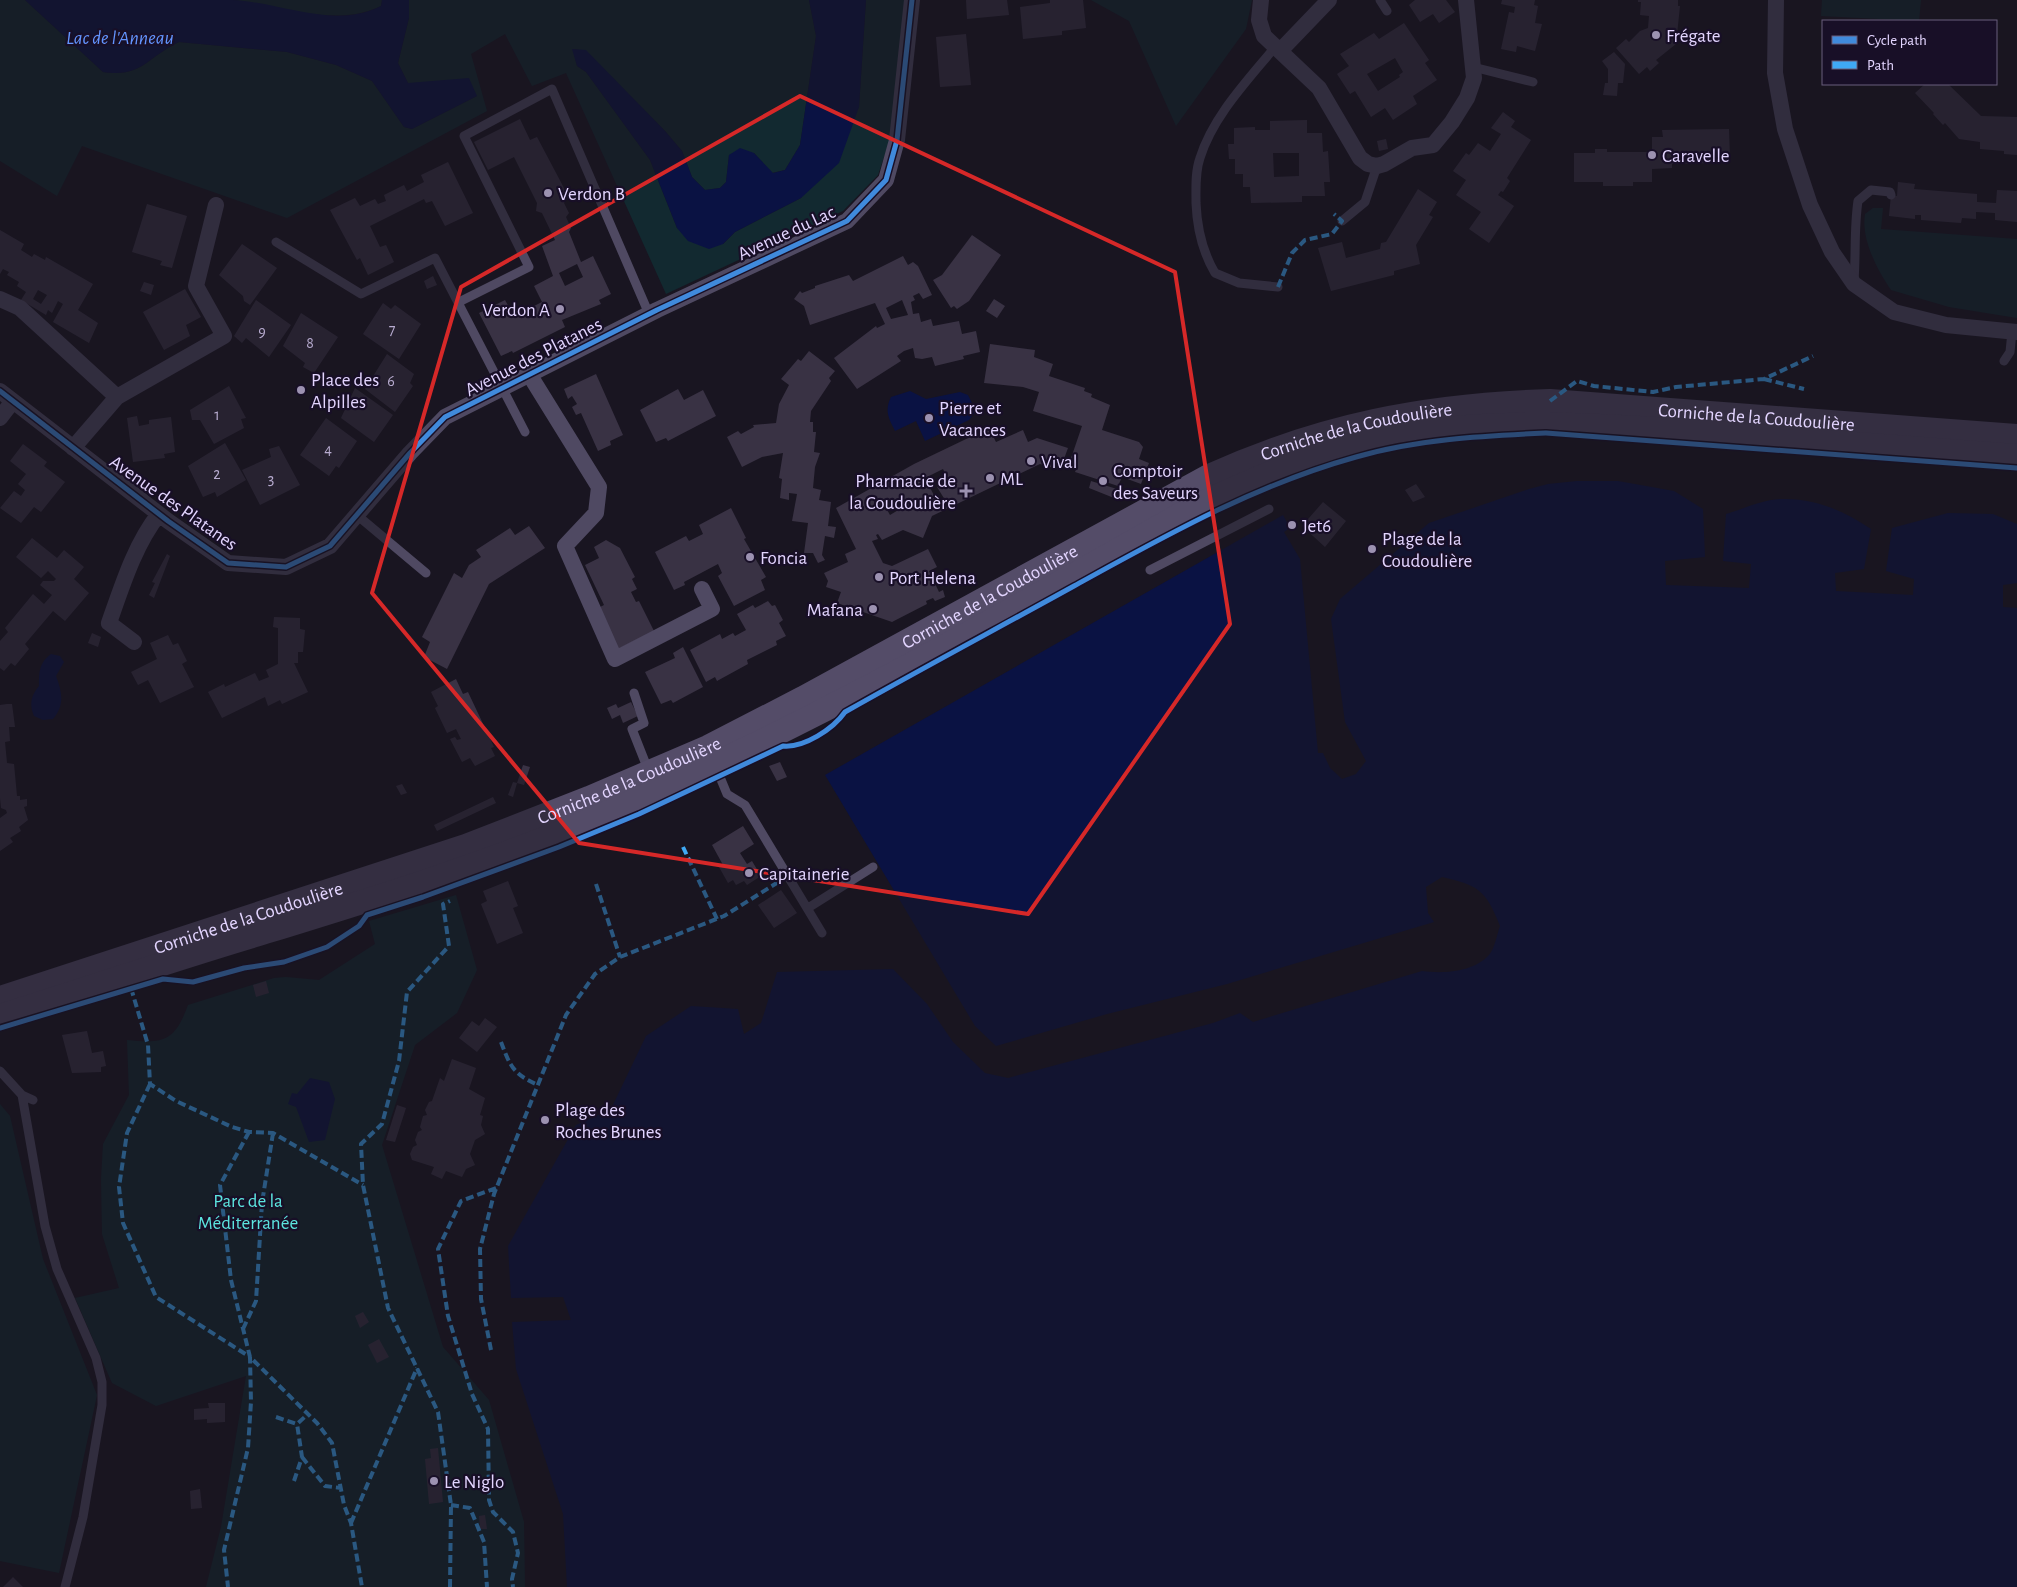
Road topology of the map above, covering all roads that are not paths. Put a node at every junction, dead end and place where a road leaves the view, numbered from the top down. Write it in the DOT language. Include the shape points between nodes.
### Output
graph roads {
  1 [pos="912,0"];
  2 [pos="1261,0"];
  3 [pos="1329,0"];
  4 [pos="1380,0"];
  5 [pos="1466,0"];
  6 [pos="1776,0"];
  7 [pos="1387,11"];
  8 [pos="1278,49"];
  9 [pos="1473,67"];
  10 [pos="1533,82"];
  11 [pos="1377,166"];
  12 [pos="1891,196"];
  13 [pos="216,205"];
  14 [pos="1342,221"];
  15 [pos="276,242"];
  16 [pos="1854,284"];
  17 [pos="1278,287"];
  18 [pos="0,299"];
  19 [pos="458,302"];
  20 [pos="653,312"];
  21 [pos="2014,332"];
  22 [pos="2004,361"];
  23 [pos="529,374"];
  24 [pos="503,387"];
  25 [pos="6,396"];
  26 [pos="117,397"];
  27 [pos="0,418"];
  28 [pos="525,432"];
  29 [pos="2017,436"];
  30 [pos="73,448"];
  31 [pos="2017,456"];
  32 [pos="1269,509"];
  33 [pos="160,514"];
  34 [pos="358,516"];
  35 [pos="1131,533"];
  36 [pos="1150,570"];
  37 [pos="426,573"];
  38 [pos="702,589"];
  39 [pos="134,642"];
  40 [pos="634,693"];
  41 [pos="711,756"];
  42 [pos="649,773"];
  43 [pos="873,867"];
  44 [pos="808,908"];
  45 [pos="822,932"];
  46 [pos="0,998"];
  47 [pos="0,1016"];
  48 [pos="0,1071"];
  49 [pos="22,1095"];
  50 [pos="33,1100"];
  51 [pos="65,1587"];
  1 -- 20 [label="street, Avenue du Lac" via="897,140 886,180 847,222"];
  2 -- 8 [label="street" via="1258,12 1260,26 1264,36"];
  3 -- 8 [label="street"];
  4 -- 7 [label="lane"];
  5 -- 9 [label="street"];
  6 -- 16 [label="street" via="1775,73 1785,129 1810,205 1832,252"];
  8 -- 11 [label="street" via="1319,88 1360,158"];
  8 -- 17 [label="lane" via="1240,91 1207,140 1196,178 1196,213 1199,236 1215,273 1239,283"];
  9 -- 10 [label="lane"];
  9 -- 11 [label="street" via="1473,85 1467,98 1439,140 1433,145 1403,151"];
  11 -- 14 [label="lane" via="1365,202"];
  12 -- 16 [label="lane" via="1890,192 1871,190 1858,201"];
  13 -- 26 [label="street" via="196,286 224,336"];
  15 -- 19 [label="lane" via="362,294 435,258"];
  16 -- 21 [label="street" via="1894,312 1946,325"];
  18 -- 26 [label="street" via="20,308"];
  19 -- 20 [label="lane" via="529,267 464,136 552,89"];
  19 -- 24 [label="lane"];
  20 -- 23 [label="street, Avenue des Platanes"];
  21 -- 22 [label="lane" via="2010,352"];
  23 -- 24 [label="street, Avenue des Platanes"];
  23 -- 38 [label="street" via="599,487 596,513 565,546 615,659 712,609"];
  24 -- 28 [label="lane"];
  24 -- 34 [label="street, Avenue des Platanes" via="445,418 410,453"];
  25 -- 27 [label="street"];
  25 -- 30 [label="street, Avenue des Platanes"];
  26 -- 30 [label="street"];
  29 -- 35 [label="main road, Corniche de la Coudoulière" via="1618,405 1550,401 1473,404 1365,422 1276,448 1208,477"];
  30 -- 33 [label="street, Avenue des Platanes"];
  31 -- 35 [label="main road, Corniche de la Coudoulière" via="1608,425 1471,425 1375,440 1316,457 1252,480"];
  32 -- 36 [label="lane"];
  33 -- 34 [label="street, Avenue des Platanes" via="228,563 286,567 330,546"];
  33 -- 39 [label="street" via="149,527 120,590 110,623"];
  34 -- 37 [label="lane"];
  35 -- 41 [label="main road, Corniche de la Coudoulière" via="848,697"];
  35 -- 41 [label="main road, Corniche de la Coudoulière" via="974,601"];
  40 -- 42 [label="lane" via="644,723 632,729"];
  41 -- 42 [label="main road, Corniche de la Coudoulière"];
  41 -- 44 [label="lane" via="727,794 745,805"];
  41 -- 47 [label="main road, Corniche de la Coudoulière" via="593,818 430,880"];
  42 -- 46 [label="main road, Corniche de la Coudoulière" via="405,868"];
  43 -- 44 [label="lane"];
  44 -- 45 [label="lane"];
  48 -- 49 [label="lane"];
  49 -- 50 [label="lane"];
  49 -- 51 [label="lane" via="57,1269 96,1358 102,1382 102,1405 83,1517"];
}
